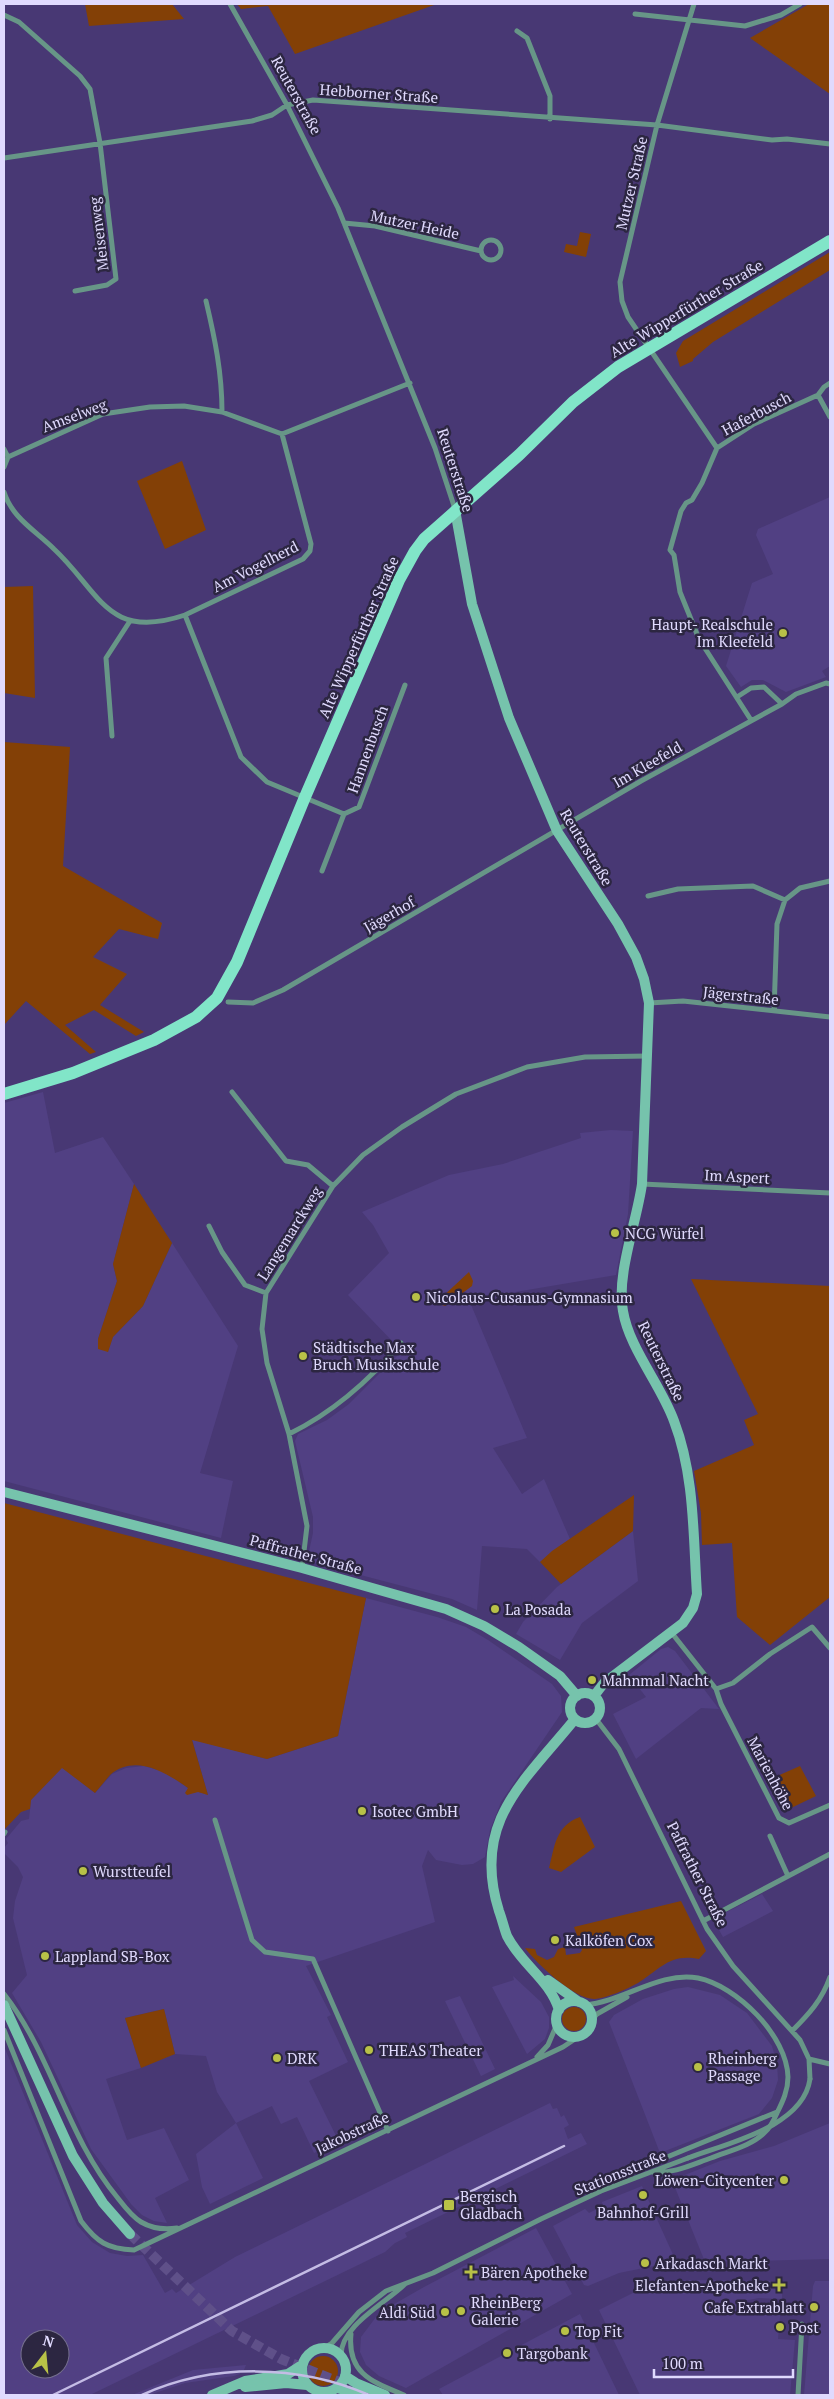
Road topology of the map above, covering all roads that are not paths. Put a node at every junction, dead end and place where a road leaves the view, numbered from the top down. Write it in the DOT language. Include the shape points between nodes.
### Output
graph roads {
  1 [pos="230,4"];
  2 [pos="694,4"];
  3 [pos="800,4"];
  4 [pos="636,14"];
  5 [pos="4,15"];
  6 [pos="690,18"];
  7 [pos="517,31"];
  8 [pos="287,105"];
  9 [pos="550,118"];
  10 [pos="657,125"];
  11 [pos="100,143"];
  12 [pos="830,144"];
  13 [pos="4,158"];
  14 [pos="344,223"];
  15 [pos="830,240"];
  16 [pos="481,251"];
  17 [pos="75,291"];
  18 [pos="206,301"];
  19 [pos="649,349"];
  20 [pos="410,383"];
  21 [pos="830,383"];
  22 [pos="818,395"];
  23 [pos="222,412"];
  24 [pos="830,417"];
  25 [pos="282,434"];
  26 [pos="717,448"];
  27 [pos="4,449"];
  28 [pos="8,457"];
  29 [pos="4,467"];
  30 [pos="4,492"];
  31 [pos="455,510"];
  32 [pos="185,615"];
  33 [pos="130,620"];
  34 [pos="830,684"];
  35 [pos="405,685"];
  36 [pos="737,697"];
  37 [pos="782,704"];
  38 [pos="751,720"];
  39 [pos="112,736"];
  40 [pos="305,796"];
  41 [pos="344,814"];
  42 [pos="557,831"];
  43 [pos="322,871"];
  44 [pos="830,881"];
  45 [pos="648,896"];
  46 [pos="784,900"];
  47 [pos="228,1002"];
  48 [pos="650,1003"];
  49 [pos="774,1011"];
  50 [pos="830,1017"];
  51 [pos="648,1056"];
  52 [pos="232,1092"];
  53 [pos="4,1094"];
  54 [pos="642,1184"];
  55 [pos="333,1186"];
  56 [pos="830,1193"];
  57 [pos="209,1226"];
  58 [pos="266,1293"];
  59 [pos="401,1343"];
  60 [pos="289,1434"];
  61 [pos="4,1492"];
  62 [pos="302,1568"];
  63 [pos="671,1632"];
  64 [pos="830,1648"];
  65 [pos="716,1688"];
  66 [pos="577,1696"];
  67 [pos="594,1696"];
  68 [pos="575,1719"];
  69 [pos="596,1719"];
  70 [pos="830,1805"];
  71 [pos="216,1820"];
  72 [pos="770,1836"];
  73 [pos="830,1854"];
  74 [pos="788,1876"];
  75 [pos="703,1921"];
  76 [pos="532,1968"];
  77 [pos="830,1977"];
  78 [pos="635,1991"];
  79 [pos="4,1994"];
  80 [pos="582,2004"];
  81 [pos="4,2005"];
  82 [pos="559,2010"];
  83 [pos="592,2020"];
  84 [pos="557,2024"];
  85 [pos="4,2030"];
  86 [pos="792,2031"];
  87 [pos="578,2036"];
  88 [pos="809,2059"];
  89 [pos="533,2061"];
  90 [pos="830,2064"];
  91 [pos="778,2112"];
  92 [pos="388,2131"];
  93 [pos="650,2164"];
  94 [pos="652,2172"];
  95 [pos="183,2228"];
  96 [pos="130,2234"];
  97 [pos="405,2284"];
  98 [pos="802,2324"];
  99 [pos="352,2331"];
  100 [pos="324,2348"];
  101 [pos="341,2356"];
  102 [pos="302,2366"];
  103 [pos="346,2376"];
  104 [pos="307,2385"];
  105 [pos="229,2388"];
  106 [pos="335,2391"];
  107 [pos="212,2395"];
  108 [pos="362,2395"];
  109 [pos="385,2395"];
  110 [pos="404,2395"];
  111 [pos="798,2395"];
  1 -- 8 [label="street, Reuterstraße"];
  2 -- 6 [label="street, Mutzer Straße"];
  3 -- 6 [label="street" via="781,16 745,26"];
  4 -- 6 [label="street"];
  5 -- 11 [label="street" via="20,22 90,89"];
  6 -- 10 [label="street, Mutzer Straße"];
  7 -- 9 [label="street" via="527,38 550,96"];
  8 -- 9 [label="street, Hebborner Straße" via="313,100"];
  8 -- 11 [label="street, Hebborner Straße" via="272,115 252,121"];
  8 -- 14 [label="street, Reuterstraße"];
  9 -- 10 [label="street, Hebborner Straße"];
  10 -- 12 [label="street, Hebborner Straße"];
  10 -- 19 [label="street, Mutzer Straße" via="620,282 628,317"];
  11 -- 13 [label="street, Hebborner Straße"];
  11 -- 17 [label="street, Meisenweg" via="116,279"];
  14 -- 16 [label="street, Mutzer Heide" via="375,226"];
  14 -- 20 [label="street, Reuterstraße"];
  15 -- 19 [label="main road, Alte Wipperfürther Straße"];
  16 -- 16 [label="street, Mutzer Heide" via="488,240 497,241 502,249 497,258 490,260"];
  18 -- 23 [label="street" via="219,356"];
  19 -- 26 [label="street, Haferbusch"];
  19 -- 31 [label="main road, Alte Wipperfürther Straße" via="628,359 573,402 519,455"];
  20 -- 25 [label="street"];
  20 -- 31 [label="street, Reuterstraße"];
  21 -- 22 [label="street, Haferbusch"];
  22 -- 24 [label="street"];
  22 -- 26 [label="street, Haferbusch" via="754,424"];
  23 -- 25 [label="street, Amselweg"];
  23 -- 28 [label="street, Amselweg" via="184,406 103,414"];
  25 -- 32 [label="street, Am Vogelherd" via="311,544 310,551 303,559"];
  26 -- 36 [label="street" via="702,483 681,511 670,550 674,555 680,592 699,638"];
  27 -- 28 [label="street"];
  28 -- 29 [label="street"];
  30 -- 33 [label="street" via="16,515 55,549 94,596 110,611"];
  31 -- 40 [label="main road, Alte Wipperfürther Straße" via="424,539 409,561"];
  31 -- 42 [label="street, Reuterstraße" via="472,604 488,656"];
  32 -- 33 [label="street" via="161,622"];
  32 -- 40 [label="street" via="241,757 267,782"];
  33 -- 39 [label="street" via="106,658"];
  34 -- 37 [label="street, Im Kleefeld" via="796,694"];
  35 -- 41 [label="street, Hannenbusch" via="359,807"];
  36 -- 37 [label="street" via="751,688 764,687"];
  36 -- 38 [label="street"];
  37 -- 38 [label="street, Im Kleefeld"];
  38 -- 42 [label="street, Im Kleefeld"];
  40 -- 41 [label="street"];
  40 -- 53 [label="main road, Alte Wipperfürther Straße" via="237,962 212,1004 182,1026 154,1040 73,1073"];
  41 -- 43 [label="street, Hannenbusch"];
  42 -- 47 [label="street, Jägerhof" via="266,999 253,1003"];
  42 -- 48 [label="street, Reuterstraße" via="636,957"];
  44 -- 46 [label="street" via="800,888"];
  45 -- 46 [label="street" via="678,889 753,886"];
  46 -- 49 [label="street" via="777,924"];
  48 -- 49 [label="street, Jägerstraße" via="683,1001"];
  48 -- 51 [label="street, Reuterstraße"];
  49 -- 50 [label="street, Jägerstraße"];
  51 -- 54 [label="street, Reuterstraße"];
  51 -- 55 [label="street, Langemarckweg" via="585,1056 528,1068 456,1094 364,1155"];
  52 -- 55 [label="street, Langemarckweg" via="286,1161 308,1165"];
  54 -- 56 [label="street, Im Aspert"];
  54 -- 63 [label="street, Reuterstraße" via="622,1279 623,1312 674,1420 690,1484 697,1594 683,1623"];
  55 -- 58 [label="street, Langemarckweg"];
  57 -- 58 [label="street, Langemarckweg" via="244,1285"];
  58 -- 60 [label="street, Langemarckweg" via="262,1329 266,1362"];
  59 -- 60 [label="street" via="372,1376 340,1404"];
  60 -- 62 [label="street, Langemarckweg" via="307,1526"];
  61 -- 62 [label="street, Paffrather Straße"];
  62 -- 66 [label="street, Paffrather Straße" via="455,1612 520,1647 560,1676"];
  63 -- 65 [label="street, Marienhöhe"];
  63 -- 67 [label="street, Reuterstraße" via="604,1683"];
  64 -- 65 [label="street" via="812,1627 733,1682"];
  65 -- 70 [label="street, Marienhöhe" via="779,1818 789,1823"];
  66 -- 67 [label="street" via="584,1693"];
  66 -- 68 [label="street" via="571,1705"];
  67 -- 69 [label="street" via="600,1707"];
  68 -- 69 [label="street" via="586,1723"];
  68 -- 76 [label="street" via="514,1793 497,1823 491,1854 491,1882 508,1937"];
  69 -- 75 [label="street, Paffrather Straße" via="619,1749"];
  71 -- 92 [label="street" via="252,1940 265,1952 313,1959"];
  72 -- 74 [label="street"];
  73 -- 74 [label="street"];
  74 -- 75 [label="street"];
  75 -- 86 [label="street, Paffrather Straße" via="733,1966"];
  76 -- 80 [label="street"];
  76 -- 82 [label="street" via="553,1992"];
  77 -- 86 [label="street" via="822,1998"];
  78 -- 80 [label="street, Jakobstraße" via="616,1999"];
  78 -- 83 [label="street, Jakobstraße"];
  78 -- 91 [label="street, Jakobstraße" via="662,1981 688,1977 712,1983 739,1997 772,2035 784,2059 787,2090"];
  79 -- 95 [label="street, Jakobstraße" via="25,2027 85,2150 109,2188 140,2222 162,2230"];
  80 -- 82 [label="street, Jakobstraße" via="570,2002"];
  80 -- 83 [label="street" via="590,2011"];
  81 -- 96 [label="street" via="73,2156 103,2203"];
  82 -- 84 [label="street, Jakobstraße"];
  83 -- 87 [label="street, Jakobstraße" via="589,2029"];
  84 -- 87 [label="street" via="568,2036"];
  84 -- 89 [label="street, Jakobstraße" via="548,2045"];
  85 -- 95 [label="street, Jakobstraße" via="81,2221 94,2238 107,2246 134,2250"];
  86 -- 88 [label="street, Paffrather Straße"];
  87 -- 89 [label="street, Jakobstraße"];
  88 -- 90 [label="street"];
  88 -- 94 [label="street, Stationsstraße, bridge" via="810,2078 804,2098 790,2114 756,2132"];
  89 -- 92 [label="street, Jakobstraße"];
  91 -- 93 [label="street"];
  91 -- 94 [label="street, Jakobstraße" via="758,2138 671,2172"];
  92 -- 95 [label="street, Jakobstraße"];
  94 -- 97 [label="street, Stationsstraße" via="584,2199"];
  97 -- 99 [label="street, Stationsstraße"];
  97 -- 100 [label="street, Stationsstraße" via="372,2300"];
  98 -- 111 [label="street"];
  99 -- 101 [label="street, Stationsstraße"];
  99 -- 110 [label="street" via="353,2356 362,2373"];
  100 -- 101 [label="street"];
  100 -- 102 [label="street" via="310,2353"];
  101 -- 103 [label="street"];
  102 -- 104 [label="street"];
  102 -- 105 [label="street" via="285,2374 245,2381"];
  103 -- 106 [label="street"];
  103 -- 109 [label="street" via="356,2384"];
  104 -- 105 [label="street" via="286,2383"];
  104 -- 106 [label="street" via="320,2392"];
  105 -- 107 [label="street"];
  106 -- 108 [label="street"];
}
